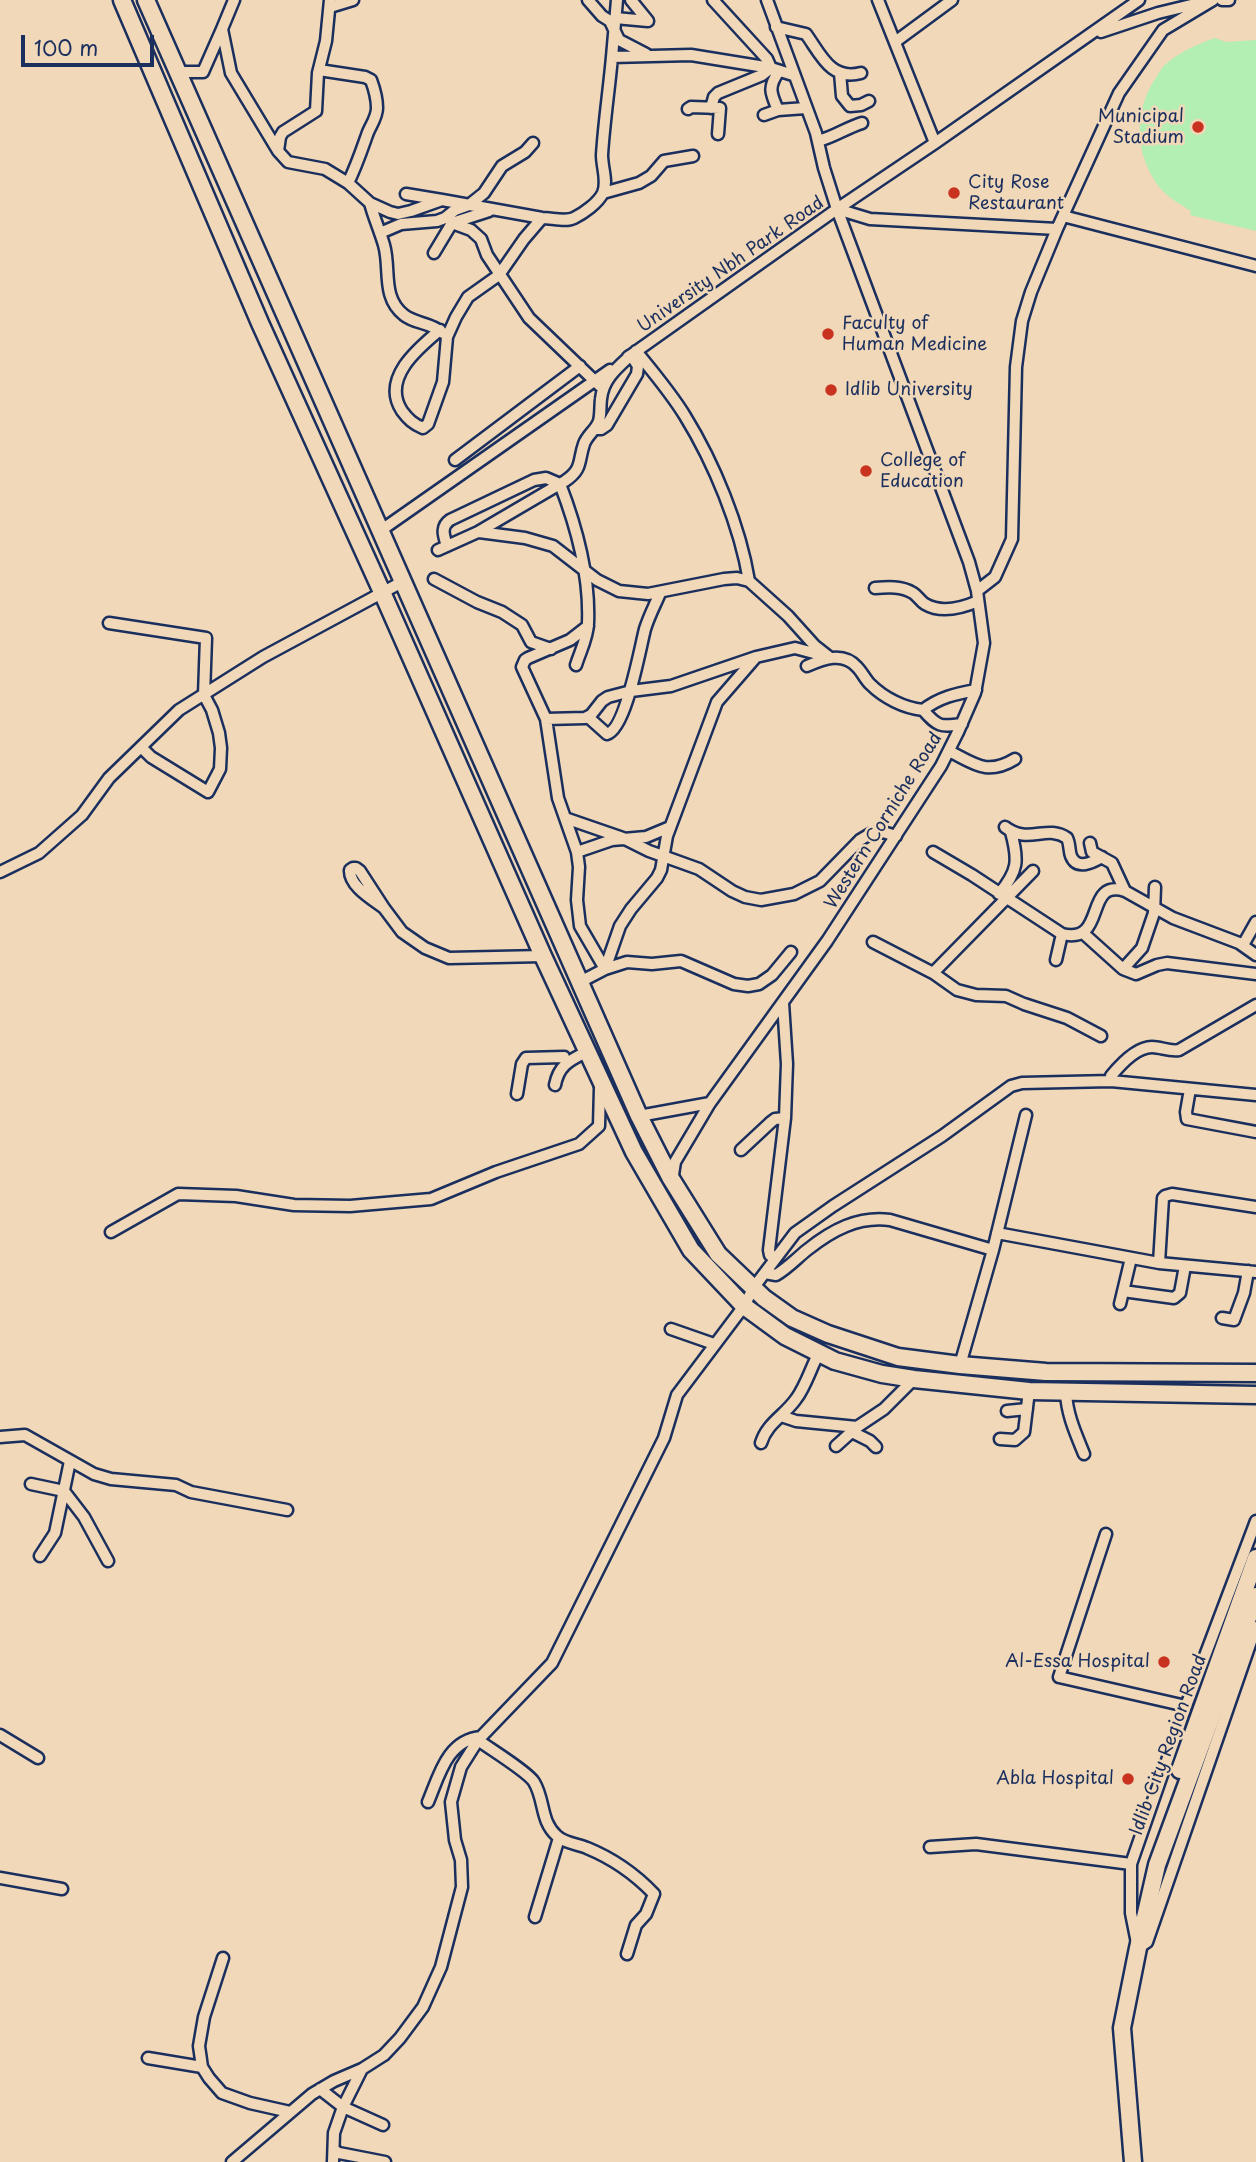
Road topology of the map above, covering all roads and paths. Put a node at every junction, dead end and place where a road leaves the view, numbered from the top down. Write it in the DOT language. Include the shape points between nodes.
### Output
graph roads {
  1 [pos="122,0"];
  2 [pos="146,0"];
  3 [pos="234,0"];
  4 [pos="353,0"];
  5 [pos="588,0"];
  6 [pos="617,0"];
  7 [pos="631,0"];
  8 [pos="713,0"];
  9 [pos="767,0"];
  10 [pos="878,0"];
  11 [pos="952,0"];
  12 [pos="1139,0"];
  13 [pos="1212,0"];
  14 [pos="1222,0"];
  15 [pos="1229,0"];
  16 [pos="330,4"];
  17 [pos="615,18"];
  18 [pos="776,27"];
  19 [pos="222,29"];
  20 [pos="614,31"];
  21 [pos="1091,35"];
  22 [pos="895,42"];
  23 [pos="649,56"];
  24 [pos="612,57"];
  25 [pos="319,70"];
  26 [pos="775,70"];
  27 [pos="177,72"];
  28 [pos="841,73"];
  29 [pos="861,73"];
  30 [pos="793,75"];
  31 [pos="869,101"];
  32 [pos="711,108"];
  33 [pos="806,108"];
  34 [pos="688,109"];
  35 [pos="778,110"];
  36 [pos="764,115"];
  37 [pos="862,123"];
  38 [pos="718,134"];
  39 [pos="818,141"];
  40 [pos="533,143"];
  41 [pos="935,143"];
  42 [pos="278,151"];
  43 [pos="693,156"];
  44 [pos="348,183"];
  45 [pos="603,193"];
  46 [pos="406,194"];
  47 [pos="442,200"];
  48 [pos="370,204"];
  49 [pos="469,205"];
  50 [pos="837,209"];
  51 [pos="493,210"];
  52 [pos="1063,216"];
  53 [pos="542,218"];
  54 [pos="449,220"];
  55 [pos="1057,229"];
  56 [pos="380,233"];
  57 [pos="434,253"];
  58 [pos="1256,266"];
  59 [pos="499,275"];
  60 [pos="444,333"];
  61 [pos="634,353"];
  62 [pos="580,366"];
  63 [pos="599,385"];
  64 [pos="595,429"];
  65 [pos="456,460"];
  66 [pos="560,484"];
  67 [pos="380,531"];
  68 [pos="478,532"];
  69 [pos="584,569"];
  70 [pos="434,579"];
  71 [pos="749,581"];
  72 [pos="402,582"];
  73 [pos="875,588"];
  74 [pos="382,592"];
  75 [pos="660,593"];
  76 [pos="978,596"];
  77 [pos="109,623"];
  78 [pos="588,625"];
  79 [pos="551,650"];
  80 [pos="756,657"];
  81 [pos="829,657"];
  82 [pos="576,665"];
  83 [pos="807,666"];
  84 [pos="976,690"];
  85 [pos="631,691"];
  86 [pos="204,695"];
  87 [pos="923,710"];
  88 [pos="588,717"];
  89 [pos="546,719"];
  90 [pos="962,724"];
  91 [pos="141,747"];
  92 [pos="949,751"];
  93 [pos="1015,759"];
  94 [pos="565,818"];
  95 [pos="671,826"];
  96 [pos="896,836"];
  97 [pos="623,838"];
  98 [pos="1090,843"];
  99 [pos="577,852"];
  100 [pos="933,852"];
  101 [pos="664,857"];
  102 [pos="1102,858"];
  103 [pos="1033,871"];
  104 [pos="0,872"];
  105 [pos="1156,887"];
  106 [pos="1125,891"];
  107 [pos="1003,896"];
  108 [pos="384,908"];
  109 [pos="1155,908"];
  110 [pos="1256,922"];
  111 [pos="1083,933"];
  112 [pos="1062,934"];
  113 [pos="873,942"];
  114 [pos="1243,945"];
  115 [pos="1140,951"];
  116 [pos="792,952"];
  117 [pos="1256,955"];
  118 [pos="543,956"];
  119 [pos="1056,960"];
  120 [pos="1157,965"];
  121 [pos="605,969"];
  122 [pos="1123,969"];
  123 [pos="933,973"];
  124 [pos="1256,974"];
  125 [pos="580,982"];
  126 [pos="783,1002"];
  127 [pos="1256,1005"];
  128 [pos="1101,1036"];
  129 [pos="588,1051"];
  130 [pos="566,1063"];
  131 [pos="598,1073"];
  132 [pos="1111,1081"];
  133 [pos="555,1085"];
  134 [pos="1190,1089"];
  135 [pos="517,1094"];
  136 [pos="1256,1095"];
  137 [pos="710,1103"];
  138 [pos="1026,1115"];
  139 [pos="639,1116"];
  140 [pos="785,1118"];
  141 [pos="1256,1132"];
  142 [pos="741,1150"];
  143 [pos="672,1181"];
  144 [pos="1256,1207"];
  145 [pos="111,1232"];
  146 [pos="997,1233"];
  147 [pos="993,1250"];
  148 [pos="1131,1258"];
  149 [pos="775,1259"];
  150 [pos="1159,1263"];
  151 [pos="1185,1266"];
  152 [pos="1252,1272"];
  153 [pos="765,1273"];
  154 [pos="754,1287"];
  155 [pos="1123,1291"];
  156 [pos="1120,1304"];
  157 [pos="744,1306"];
  158 [pos="1222,1318"];
  159 [pos="671,1329"];
  160 [pos="714,1344"];
  161 [pos="819,1353"];
  162 [pos="960,1366"];
  163 [pos="1256,1373"];
  164 [pos="914,1380"];
  165 [pos="1028,1391"];
  166 [pos="1066,1393"];
  167 [pos="1256,1395"];
  168 [pos="1027,1409"];
  169 [pos="1007,1411"];
  170 [pos="782,1416"];
  171 [pos="854,1429"];
  172 [pos="0,1437"];
  173 [pos="999,1439"];
  174 [pos="761,1443"];
  175 [pos="836,1446"];
  176 [pos="876,1447"];
  177 [pos="1084,1454"];
  178 [pos="70,1461"];
  179 [pos="31,1484"];
  180 [pos="64,1491"];
  181 [pos="286,1510"];
  182 [pos="1256,1521"];
  183 [pos="1106,1534"];
  184 [pos="40,1556"];
  185 [pos="1256,1559"];
  186 [pos="108,1561"];
  187 [pos="1256,1596"];
  188 [pos="1256,1627"];
  189 [pos="1186,1706"];
  190 [pos="0,1735"];
  191 [pos="479,1738"];
  192 [pos="38,1758"];
  193 [pos="428,1802"];
  194 [pos="559,1838"];
  195 [pos="930,1847"];
  196 [pos="1131,1864"];
  197 [pos="0,1878"];
  198 [pos="62,1889"];
  199 [pos="535,1917"];
  200 [pos="1138,1948"];
  201 [pos="627,1954"];
  202 [pos="223,1958"];
  203 [pos="148,2058"];
  204 [pos="202,2067"];
  205 [pos="362,2069"];
  206 [pos="320,2089"];
  207 [pos="343,2107"];
  208 [pos="290,2112"];
  209 [pos="383,2125"];
  210 [pos="334,2151"];
  211 [pos="232,2162"];
  212 [pos="333,2162"];
  213 [pos="385,2162"];
  214 [pos="1133,2162"];
  1 -- 74 [label="main road" via="260,323"];
  2 -- 27 [label="main road"];
  3 -- 19 [label="street"];
  4 -- 16 [label="street"];
  5 -- 20 [label="street"];
  6 -- 17 [label="street"];
  7 -- 17 [label="street" via="648,21"];
  8 -- 26 [label="street"];
  9 -- 18 [label="street, Western Corniche Road"];
  10 -- 22 [label="street"];
  11 -- 22 [label="street"];
  12 -- 21 [label="street, University Nbh Park Road"];
  13 -- 21 [label="street, University Nbh Park Road"];
  13 -- 52 [label="street" via="1163,30 1119,93"];
  14 -- 15 [label="street"];
  16 -- 25 [label="street"];
  17 -- 20 [label="street"];
  18 -- 28 [label="street" via="806,34 825,62"];
  18 -- 30 [label="street, Western Corniche Road"];
  19 -- 27 [label="street" via="203,72"];
  19 -- 42 [label="street" via="231,73"];
  20 -- 23 [label="street" via="623,44"];
  20 -- 24 [label="street"];
  21 -- 41 [label="street, University Nbh Park Road"];
  22 -- 41 [label="street"];
  23 -- 24 [label="street"];
  23 -- 26 [label="street" via="691,55"];
  24 -- 45 [label="street"];
  25 -- 42 [label="street" via="316,111 283,132"];
  25 -- 44 [label="street" via="365,77 375,93 374,120"];
  26 -- 30 [label="street"];
  26 -- 32 [label="street" via="718,93"];
  26 -- 35 [label="street" via="771,96"];
  27 -- 67 [label="main road"];
  28 -- 29 [label="street"];
  28 -- 31 [label="street" via="842,96 850,106"];
  30 -- 33 [label="street, Western Corniche Road"];
  32 -- 34 [label="street"];
  32 -- 38 [label="street" via="720,108"];
  33 -- 35 [label="street"];
  33 -- 39 [label="street, Western Corniche Road"];
  35 -- 36 [label="street"];
  37 -- 39 [label="street"];
  39 -- 50 [label="street, Western Corniche Road"];
  40 -- 49 [label="street" via="502,166"];
  41 -- 50 [label="street, University Nbh Park Road"];
  42 -- 44 [label="street" via="288,162 326,169"];
  43 -- 45 [label="street" via="664,161 639,183"];
  44 -- 48 [label="street"];
  45 -- 53 [label="street" via="573,219"];
  46 -- 47 [label="street"];
  47 -- 48 [label="street" via="398,214"];
  47 -- 49 [label="street"];
  48 -- 56 [label="street"];
  49 -- 51 [label="street"];
  49 -- 54 [label="street" via="455,210"];
  50 -- 55 [label="street" via="870,219"];
  50 -- 61 [label="street, University Nbh Park Road"];
  50 -- 76 [label="street, Western Corniche Road"];
  51 -- 53 [label="street"];
  51 -- 54 [label="street"];
  52 -- 55 [label="street"];
  52 -- 58 [label="street"];
  53 -- 59 [label="street"];
  54 -- 56 [label="street" via="401,224"];
  54 -- 57 [label="street"];
  54 -- 59 [label="street" via="481,239"];
  55 -- 76 [label="street" via="1022,321 1016,367 1012,539 995,577"];
  56 -- 60 [label="street" via="390,297 405,316"];
  59 -- 60 [label="street" via="468,297"];
  59 -- 62 [label="street" via="529,318"];
  60 -- 60 [label="street" via="443,382 423,428 400,408 395,385 409,360"];
  61 -- 63 [label="street, University Nbh Park Road"];
  61 -- 64 [label="street" via="638,374 607,425"];
  61 -- 71 [label="street" via="671,395 695,432 738,531"];
  62 -- 63 [label="street"];
  62 -- 65 [label="street"];
  63 -- 64 [label="street, University Nbh Park Road" via="600,416"];
  63 -- 67 [label="street"];
  64 -- 66 [label="street, University Nbh Park Road" via="585,441 578,469"];
  66 -- 68 [label="street, University Nbh Park Road"];
  66 -- 68 [label="street, University Nbh Park Road" via="546,478 534,480 450,520 444,526 443,548"];
  66 -- 69 [label="street"];
  67 -- 72 [label="main road"];
  68 -- 69 [label="street" via="553,546"];
  69 -- 75 [label="street" via="619,591"];
  69 -- 78 [label="street"];
  70 -- 79 [label="street" via="502,612 522,625 531,642"];
  71 -- 75 [label="street" via="724,579"];
  71 -- 81 [label="street"];
  72 -- 74 [label="street"];
  72 -- 125 [label="main road"];
  73 -- 76 [label="street" via="895,587 914,593 936,609 951,609"];
  74 -- 86 [label="street"];
  74 -- 118 [label="main road"];
  75 -- 85 [label="street" via="646,626"];
  76 -- 84 [label="street, Western Corniche Road" via="984,643"];
  77 -- 86 [label="street" via="206,638"];
  78 -- 79 [label="street"];
  78 -- 82 [label="street"];
  79 -- 89 [label="street" via="528,657 522,667"];
  80 -- 81 [label="street" via="795,648"];
  80 -- 85 [label="street" via="671,686"];
  80 -- 95 [label="street" via="717,702"];
  81 -- 83 [label="street"];
  81 -- 87 [label="street" via="848,660 870,684 907,708"];
  84 -- 87 [label="street" via="946,696"];
  84 -- 90 [label="street, Western Corniche Road"];
  85 -- 88 [label="street" via="605,699"];
  85 -- 88 [label="street" via="610,734"];
  86 -- 91 [label="street" via="179,710"];
  86 -- 91 [label="street" via="221,748 220,769 208,792"];
  87 -- 90 [label="street" via="942,726"];
  88 -- 89 [label="street"];
  89 -- 94 [label="street"];
  90 -- 92 [label="street, Western Corniche Road"];
  91 -- 104 [label="street" via="109,778 82,815 40,853"];
  92 -- 93 [label="street" via="988,769"];
  92 -- 96 [label="street, Western Corniche Road"];
  94 -- 97 [label="street"];
  94 -- 99 [label="street"];
  95 -- 97 [label="street" via="646,837"];
  95 -- 101 [label="street"];
  96 -- 101 [label="street" via="870,834 820,881 794,894 761,900 738,894 699,869"];
  96 -- 126 [label="street, Western Corniche Road"];
  97 -- 99 [label="street"];
  97 -- 101 [label="street"];
  98 -- 102 [label="street" via="1092,852"];
  99 -- 121 [label="street" via="579,922"];
  100 -- 107 [label="street"];
  101 -- 121 [label="street" via="657,878 620,926"];
  102 -- 106 [label="street" via="1112,863"];
  102 -- 107 [label="street" via="1084,865 1073,860 1067,838 1060,834 1033,836 1008,830 1016,855 1015,870"];
  103 -- 107 [label="street"];
  105 -- 109 [label="street"];
  106 -- 109 [label="street"];
  106 -- 111 [label="street" via="1105,891"];
  107 -- 112 [label="street"];
  107 -- 123 [label="street"];
  108 -- 118 [label="street" via="402,932 449,958"];
  109 -- 114 [label="street"];
  109 -- 115 [label="street"];
  110 -- 114 [label="street"];
  111 -- 112 [label="street"];
  111 -- 122 [label="street"];
  112 -- 119 [label="street"];
  113 -- 123 [label="street"];
  114 -- 117 [label="street"];
  115 -- 120 [label="street"];
  115 -- 122 [label="street"];
  116 -- 121 [label="street" via="772,975 748,986 681,961 633,961"];
  118 -- 129 [label="main road"];
  120 -- 122 [label="street" via="1136,974"];
  120 -- 124 [label="street"];
  121 -- 125 [label="street"];
  123 -- 128 [label="street" via="957,990 1006,996"];
  125 -- 139 [label="main road"];
  126 -- 137 [label="street, Western Corniche Road"];
  126 -- 140 [label="street"];
  127 -- 132 [label="street" via="1180,1050 1143,1049 1120,1065"];
  129 -- 130 [label="street"];
  129 -- 131 [label="main road"];
  130 -- 133 [label="street"];
  130 -- 135 [label="street" via="564,1057 526,1058"];
  131 -- 145 [label="street" via="599,1126 579,1144 431,1199 294,1205 178,1194"];
  131 -- 157 [label="main road" via="634,1152 691,1250"];
  132 -- 134 [label="street"];
  132 -- 149 [label="street" via="1034,1081 1011,1086 795,1233"];
  134 -- 136 [label="street"];
  134 -- 141 [label="street" via="1187,1119"];
  137 -- 139 [label="street"];
  137 -- 143 [label="street, Western Corniche Road" via="675,1163"];
  138 -- 146 [label="street"];
  139 -- 143 [label="main road"];
  140 -- 142 [label="street" via="775,1119"];
  140 -- 149 [label="street" via="769,1250"];
  143 -- 154 [label="main road" via="718,1254"];
  144 -- 150 [label="street" via="1165,1196"];
  146 -- 147 [label="street"];
  146 -- 148 [label="street"];
  147 -- 153 [label="street" via="872,1219 838,1229 776,1275"];
  147 -- 162 [label="street"];
  148 -- 150 [label="street"];
  148 -- 155 [label="street"];
  149 -- 153 [label="street"];
  150 -- 151 [label="street"];
  151 -- 152 [label="street"];
  151 -- 155 [label="street" via="1180,1293 1174,1298"];
  152 -- 158 [label="street" via="1234,1320"];
  153 -- 154 [label="street"];
  154 -- 157 [label="street"];
  154 -- 162 [label="main road" via="792,1318 828,1334 898,1357"];
  155 -- 156 [label="street"];
  157 -- 160 [label="street"];
  157 -- 161 [label="main road" via="785,1336"];
  159 -- 160 [label="street"];
  160 -- 191 [label="street" via="677,1395 664,1438 552,1663"];
  161 -- 164 [label="main road"];
  161 -- 170 [label="street" via="798,1397"];
  162 -- 163 [label="main road" via="1046,1372"];
  164 -- 165 [label="main road"];
  164 -- 171 [label="street"];
  165 -- 166 [label="main road"];
  165 -- 168 [label="street"];
  166 -- 167 [label="main road"];
  166 -- 177 [label="street" via="1070,1420"];
  168 -- 169 [label="street"];
  168 -- 173 [label="street" via="1019,1438"];
  170 -- 171 [label="street"];
  170 -- 174 [label="street" via="765,1430"];
  171 -- 175 [label="street"];
  171 -- 176 [label="street"];
  172 -- 178 [label="street" via="25,1436"];
  178 -- 180 [label="street"];
  178 -- 181 [label="street" via="111,1479 176,1485 191,1492"];
  179 -- 180 [label="street"];
  180 -- 184 [label="street" via="55,1533"];
  180 -- 186 [label="street"];
  182 -- 189 [label="street"];
  183 -- 189 [label="street" via="1059,1677"];
  185 -- 200 [label="main road, Idlib City Region Road" via="1144,1872"];
  187 -- 200 [label="main road, Idlib City Region Road" via="1157,1865"];
  188 -- 200 [label="street" via="1147,1942"];
  189 -- 196 [label="street"];
  190 -- 192 [label="street"];
  191 -- 193 [label="street" via="460,1744 446,1758"];
  191 -- 194 [label="street" via="532,1779 546,1824"];
  191 -- 205 [label="street" via="460,1767 451,1802 462,1888 441,1968 423,2007 400,2038"];
  194 -- 199 [label="street"];
  194 -- 201 [label="street" via="622,1865 654,1894 636,1925"];
  195 -- 196 [label="street" via="976,1844"];
  196 -- 200 [label="street" via="1130,1913"];
  197 -- 198 [label="street"];
  200 -- 214 [label="main road, Idlib City Region Road" via="1122,2028"];
  202 -- 204 [label="street" via="204,2017 199,2046"];
  203 -- 204 [label="street"];
  204 -- 208 [label="street" via="222,2093"];
  205 -- 206 [label="street"];
  205 -- 207 [label="street"];
  206 -- 207 [label="street"];
  206 -- 208 [label="street"];
  207 -- 209 [label="street"];
  207 -- 210 [label="street" via="334,2133"];
  208 -- 211 [label="street"];
  210 -- 212 [label="street"];
  210 -- 213 [label="street"];
}
